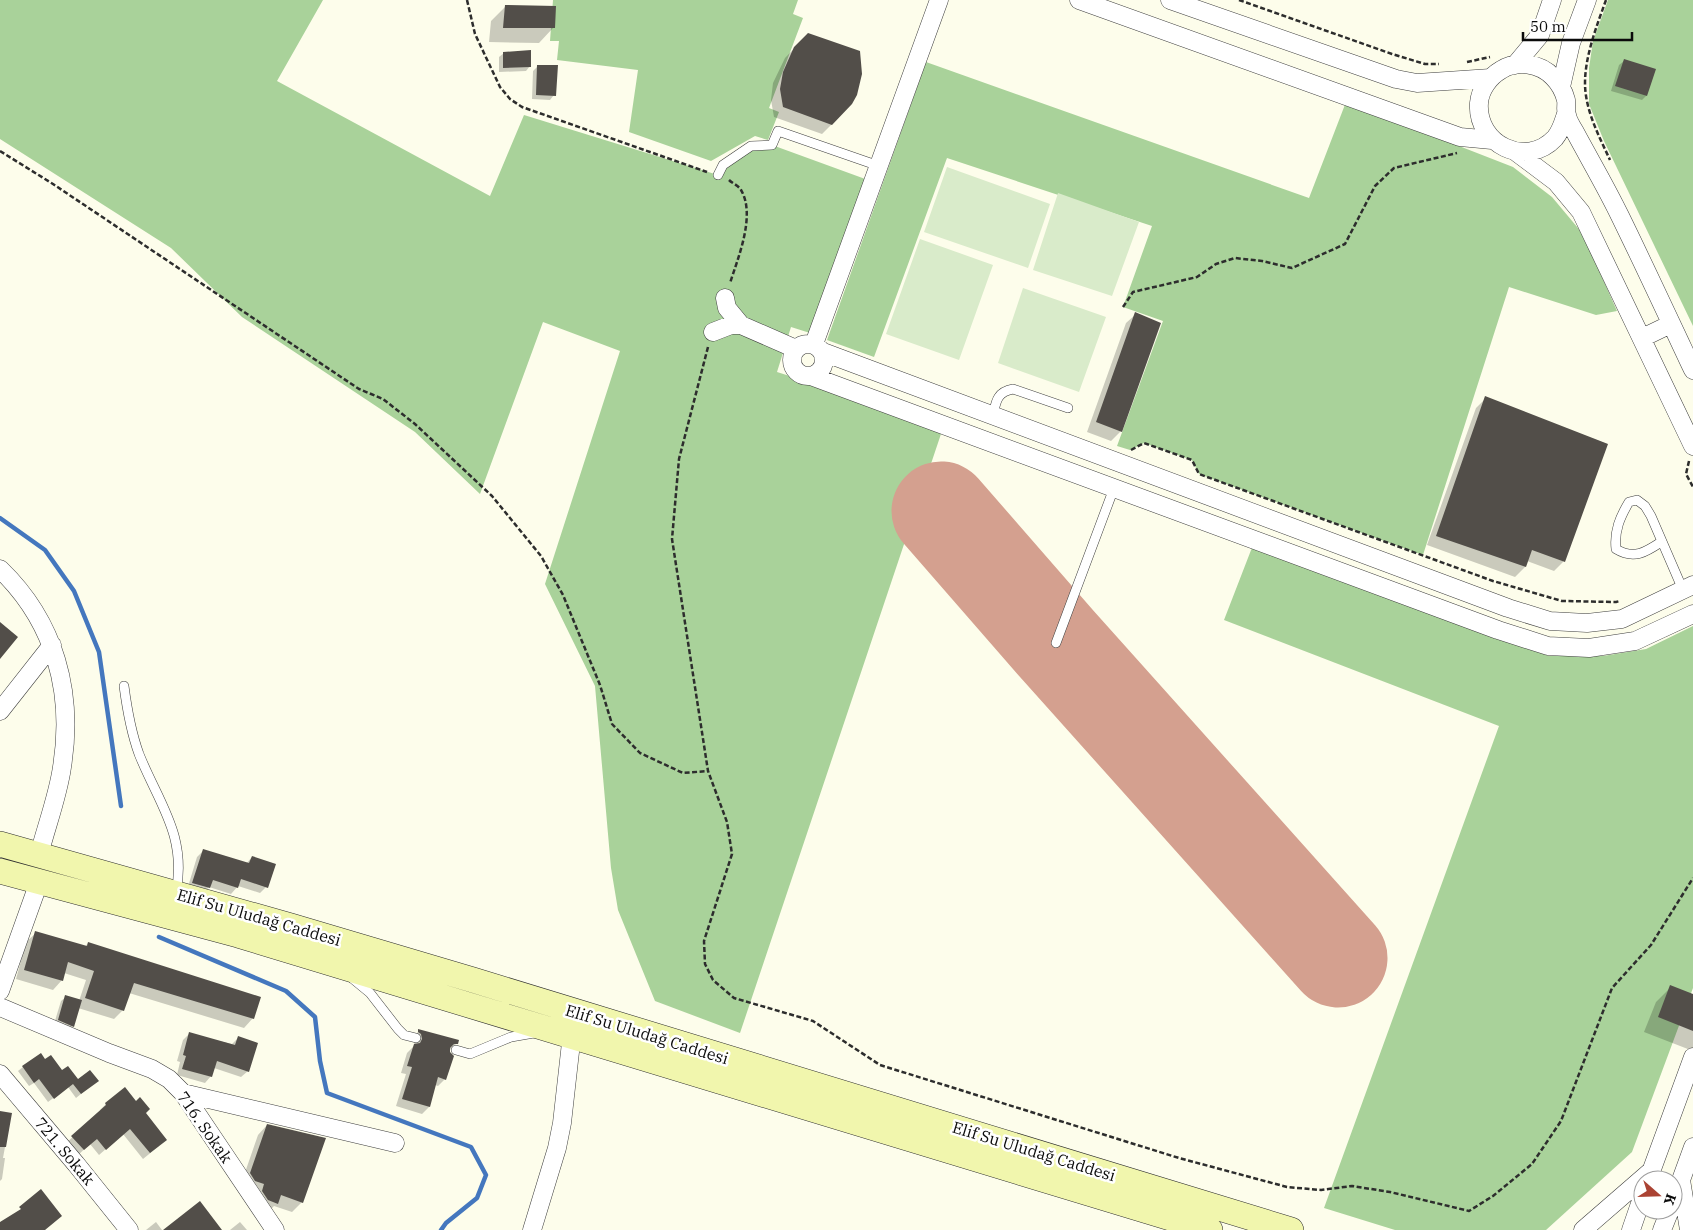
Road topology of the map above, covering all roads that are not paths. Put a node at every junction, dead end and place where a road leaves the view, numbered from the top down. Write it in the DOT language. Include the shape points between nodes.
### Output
graph roads {
  1 [pos="939,0"];
  2 [pos="1170,0"];
  3 [pos="1552,0"];
  4 [pos="1587,0"];
  5 [pos="1084,1"];
  6 [pos="1515,65"];
  7 [pos="1491,78"];
  8 [pos="1561,87"];
  9 [pos="1566,114"];
  10 [pos="1492,140"];
  11 [pos="1516,152"];
  12 [pos="879,166"];
  13 [pos="718,176"];
  14 [pos="725,298"];
  15 [pos="1671,324"];
  16 [pos="741,325"];
  17 [pos="713,332"];
  18 [pos="1642,338"];
  19 [pos="819,348"];
  20 [pos="796,349"];
  21 [pos="1693,370"];
  22 [pos="811,376"];
  23 [pos="1068,408"];
  24 [pos="993,415"];
  25 [pos="984,440"];
  26 [pos="1693,446"];
  27 [pos="1123,456"];
  28 [pos="1114,488"];
  29 [pos="1662,542"];
  30 [pos="0,569"];
  31 [pos="1690,588"];
  32 [pos="1693,614"];
  33 [pos="1056,643"];
  34 [pos="52,645"];
  35 [pos="124,686"];
  36 [pos="0,711"];
  37 [pos="0,844"];
  38 [pos="39,855"];
  39 [pos="0,871"];
  40 [pos="39,882"];
  41 [pos="176,894"];
  42 [pos="333,964"];
  43 [pos="0,990"];
  44 [pos="0,1007"];
  45 [pos="576,1012"];
  46 [pos="560,1034"];
  47 [pos="416,1038"];
  48 [pos="456,1050"];
  49 [pos="1693,1057"];
  50 [pos="0,1074"];
  51 [pos="183,1093"];
  52 [pos="395,1143"];
  53 [pos="1693,1147"];
  54 [pos="1652,1170"];
  55 [pos="1683,1174"];
  56 [pos="1633,1189"];
  57 [pos="1683,1192"];
  58 [pos="129,1230"];
  59 [pos="275,1230"];
  60 [pos="532,1230"];
  61 [pos="1210,1230"];
  62 [pos="1291,1230"];
  63 [pos="1583,1230"];
  64 [pos="1689,1230"];
  1 -- 12 [label="street"];
  2 -- 7 [label="street" via="1396,79 1418,82"];
  3 -- 6 [label="street" via="1540,35"];
  4 -- 8 [label="street" via="1570,43"];
  5 -- 10 [label="street" via="1460,137"];
  6 -- 7 [label="street" via="1502,69"];
  6 -- 8 [label="street" via="1542,68"];
  7 -- 10 [label="street" via="1483,89 1479,116"];
  8 -- 9 [label="street" via="1566,100"];
  9 -- 11 [label="street" via="1554,139 1530,152"];
  9 -- 15 [label="street" via="1620,215"];
  10 -- 11 [label="street"];
  11 -- 18 [label="street" via="1556,182 1581,212"];
  12 -- 13 [label="lane" via="778,131 772,146 751,146 723,165"];
  12 -- 19 [label="street"];
  14 -- 16 [label="street" via="728,308"];
  15 -- 18 [label="street"];
  15 -- 21 [label="street"];
  16 -- 17 [label="street"];
  16 -- 20 [label="street"];
  18 -- 26 [label="street"];
  19 -- 20 [label="street" via="803,344"];
  19 -- 22 [label="street" via="825,357 823,367"];
  19 -- 24 [label="street"];
  20 -- 22 [label="street" via="792,356 794,367 801,374"];
  22 -- 25 [label="street"];
  23 -- 24 [label="lane" via="1013,389 1004,391 997,399"];
  24 -- 25 [label="street"];
  24 -- 27 [label="street"];
  25 -- 28 [label="street"];
  27 -- 28 [label="street"];
  27 -- 31 [label="street" via="1508,608 1550,621 1587,623 1622,619"];
  28 -- 32 [label="street" via="1548,646 1589,648 1636,641"];
  28 -- 33 [label="lane"];
  29 -- 29 [label="lane" via="1645,506 1637,500 1629,502 1614,538 1616,549 1626,555 1643,553"];
  29 -- 31 [label="lane"];
  30 -- 34 [label="street" via="35,611"];
  34 -- 36 [label="street"];
  34 -- 38 [label="street" via="63,686 67,724 62,768"];
  35 -- 41 [label="lane" via="139,752 162,800 177,846"];
  37 -- 38 [label="main road, Elif Su Uludağ Caddesi"];
  38 -- 41 [label="main road, Elif Su Uludağ Caddesi"];
  39 -- 40 [label="main road, Elif Su Uludağ Caddesi"];
  40 -- 42 [label="main road, Elif Su Uludağ Caddesi"];
  40 -- 43 [label="street"];
  41 -- 45 [label="main road, Elif Su Uludağ Caddesi"];
  42 -- 46 [label="main road, Elif Su Uludağ Caddesi"];
  42 -- 47 [label="lane" via="366,989 404,1035"];
  44 -- 51 [label="street, 716. Sokak" via="152,1069"];
  45 -- 46 [label="street"];
  45 -- 62 [label="main road, Elif Su Uludağ Caddesi"];
  46 -- 48 [label="lane" via="511,1037 470,1054"];
  46 -- 60 [label="street" via="566,1101 557,1148"];
  46 -- 61 [label="main road, Elif Su Uludağ Caddesi"];
  49 -- 54 [label="street"];
  50 -- 58 [label="street, 721. Sokak"];
  51 -- 52 [label="street"];
  51 -- 59 [label="street, 716. Sokak"];
  53 -- 55 [label="street"];
  56 -- 63 [label="street"];
  57 -- 64 [label="street"];
}
